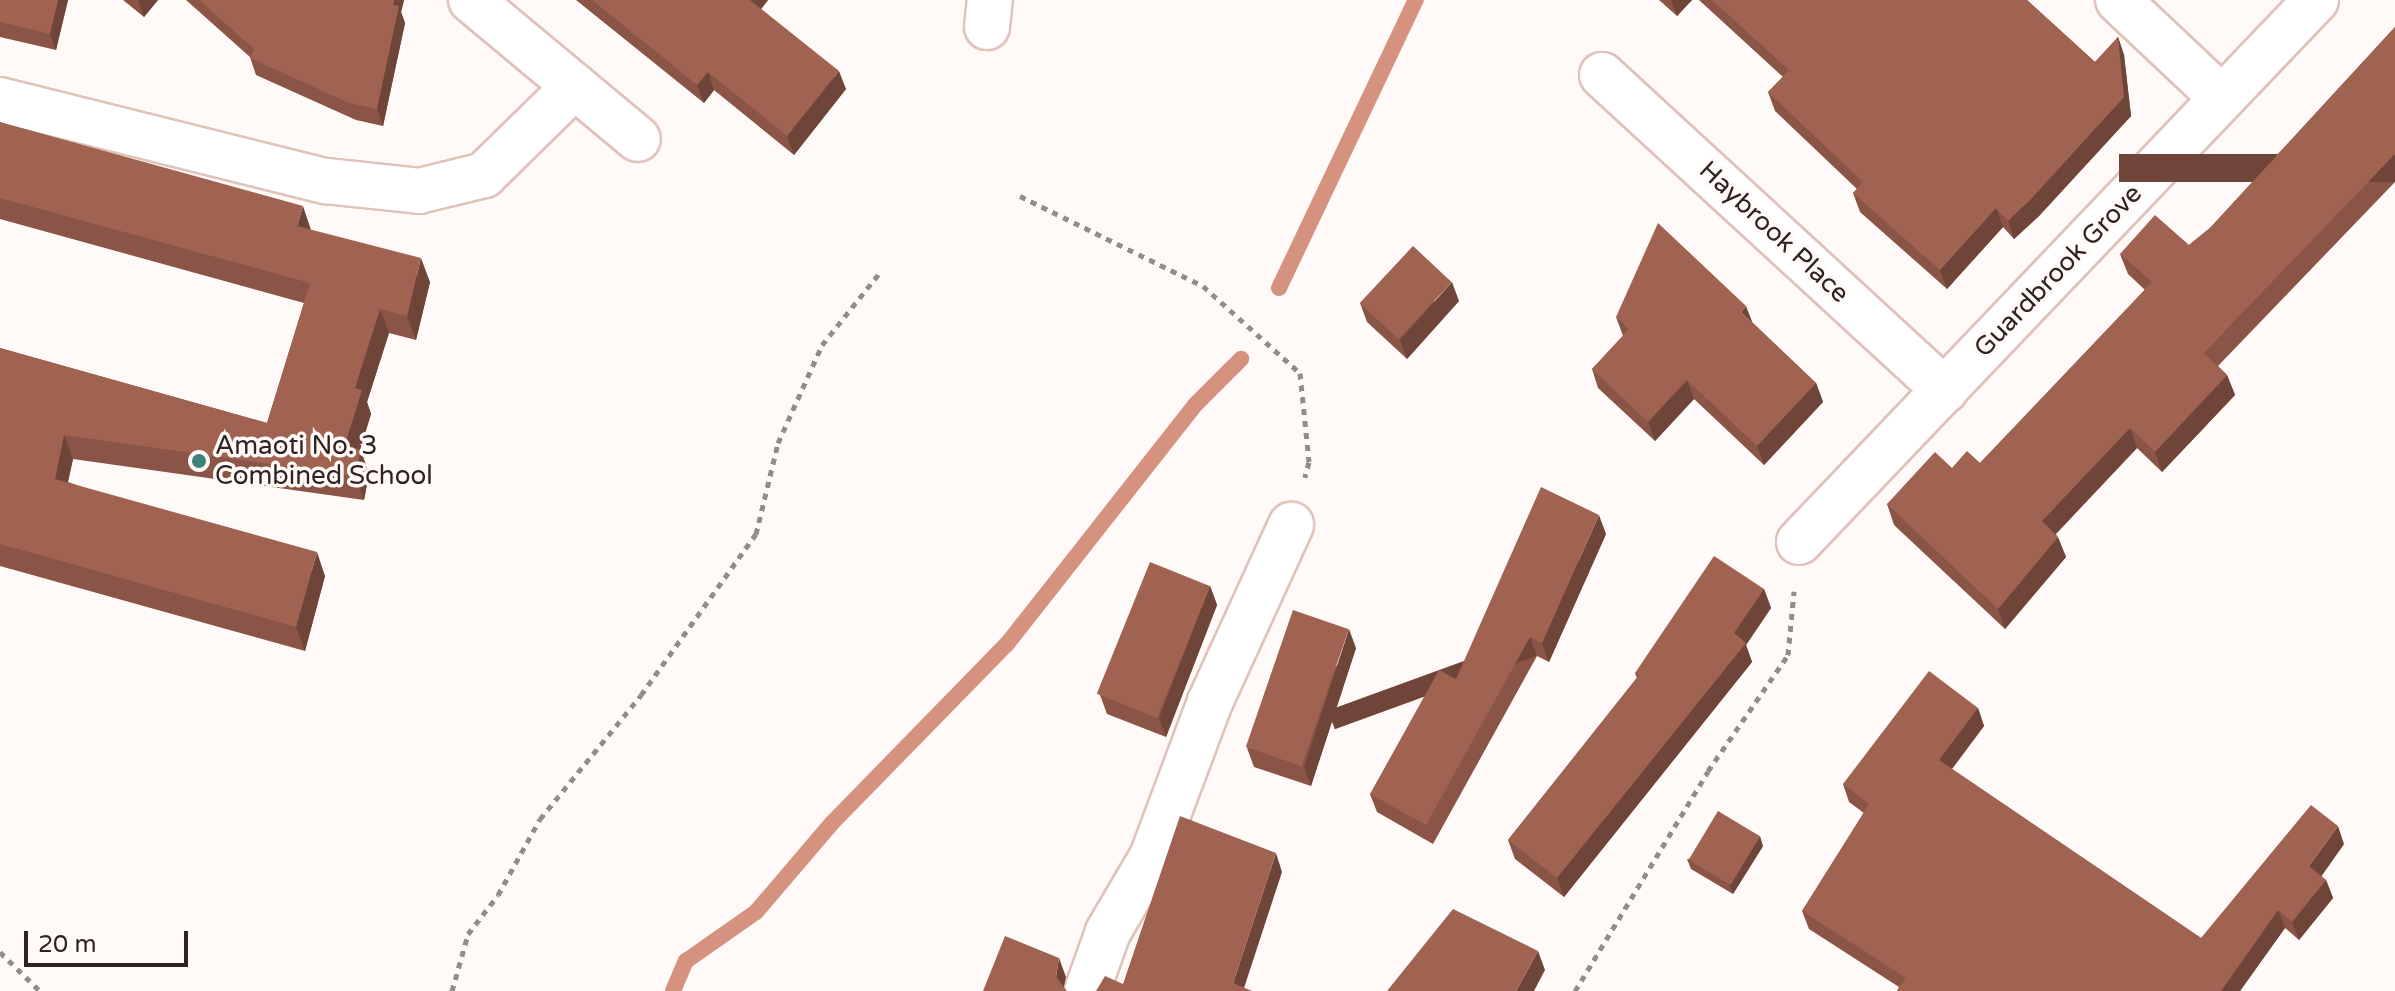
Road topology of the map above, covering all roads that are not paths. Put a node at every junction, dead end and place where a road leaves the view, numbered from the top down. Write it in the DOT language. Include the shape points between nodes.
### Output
graph roads {
  1 [pos="471,0"];
  2 [pos="2118,0"];
  3 [pos="2316,0"];
  4 [pos="1602,75"];
  5 [pos="575,86"];
  6 [pos="2222,98"];
  7 [pos="0,100"];
  8 [pos="638,139"];
  9 [pos="1945,390"];
  10 [pos="1291,525"];
  11 [pos="1799,542"];
  12 [pos="1087,991"];
  1 -- 5 [label="street"];
  2 -- 6 [label="street"];
  3 -- 6 [label="street, Guardbrook Grove"];
  4 -- 9 [label="street, Haybrook Place"];
  5 -- 7 [label="street" via="484,175 419,191 326,181"];
  5 -- 8 [label="street"];
  6 -- 9 [label="street, Guardbrook Grove"];
  9 -- 11 [label="street, Guardbrook Grove"];
  10 -- 12 [label="street" via="1210,702 1152,857 1108,932"];
}
